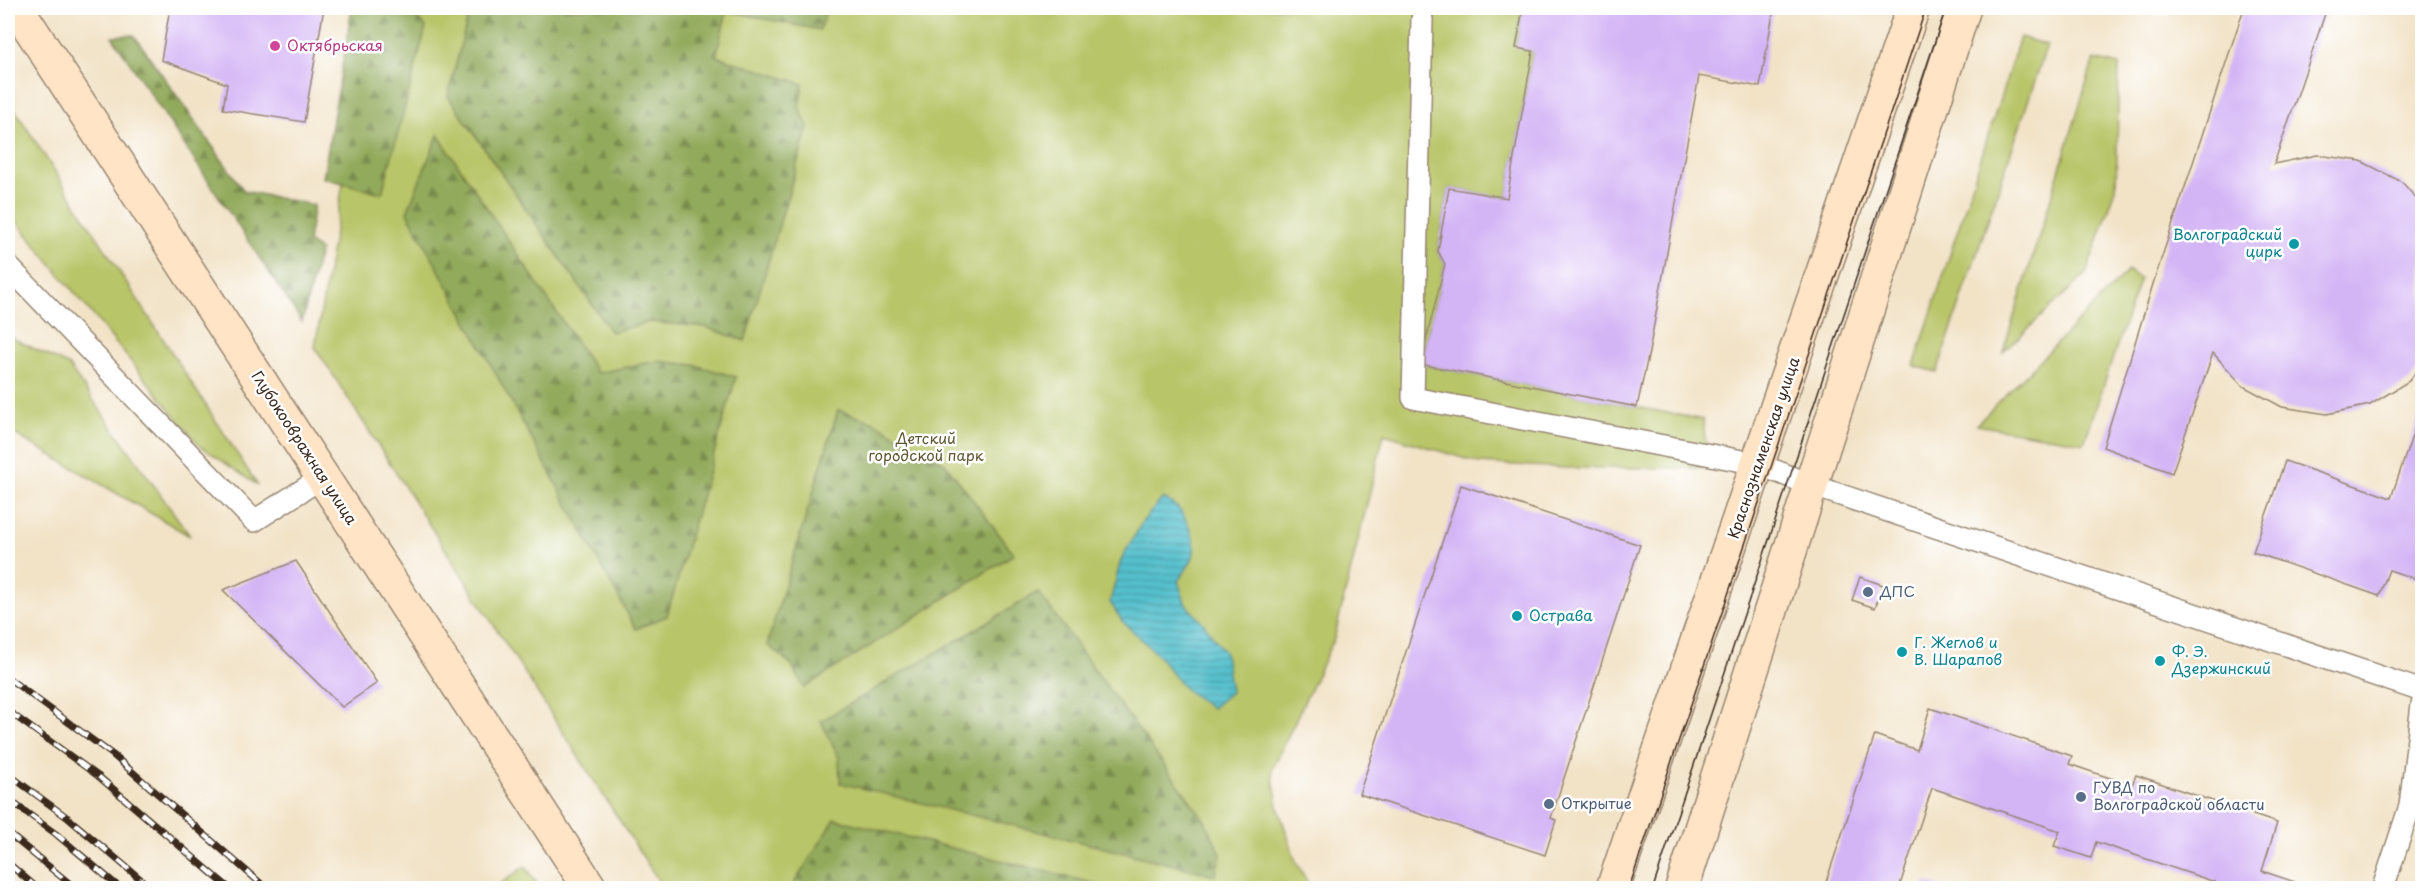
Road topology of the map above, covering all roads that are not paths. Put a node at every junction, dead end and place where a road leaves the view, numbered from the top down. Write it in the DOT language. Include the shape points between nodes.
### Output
graph roads {
  1 [pos="17,8"];
  2 [pos="1914,8"];
  3 [pos="1964,8"];
  4 [pos="1422,19"];
  5 [pos="8,266"];
  6 [pos="1758,464"];
  7 [pos="323,477"];
  8 [pos="1811,485"];
  9 [pos="2422,691"];
  10 [pos="2422,704"];
  11 [pos="590,888"];
  12 [pos="1613,888"];
  13 [pos="1682,888"];
  14 [pos="2383,888"];
  1 -- 7 [label="main road, Глубокоовражная улица"];
  2 -- 6 [label="main road, Краснознаменская улица"];
  3 -- 8 [label="main road"];
  4 -- 6 [label="lane" via="1413,398"];
  5 -- 7 [label="lane" via="254,521"];
  6 -- 8 [label="lane"];
  6 -- 12 [label="main road, Краснознаменская улица"];
  7 -- 11 [label="main road, Глубокоовражная улица"];
  8 -- 9 [label="lane"];
  8 -- 13 [label="main road"];
  10 -- 14 [label="lane" via="2410,806"];
}
